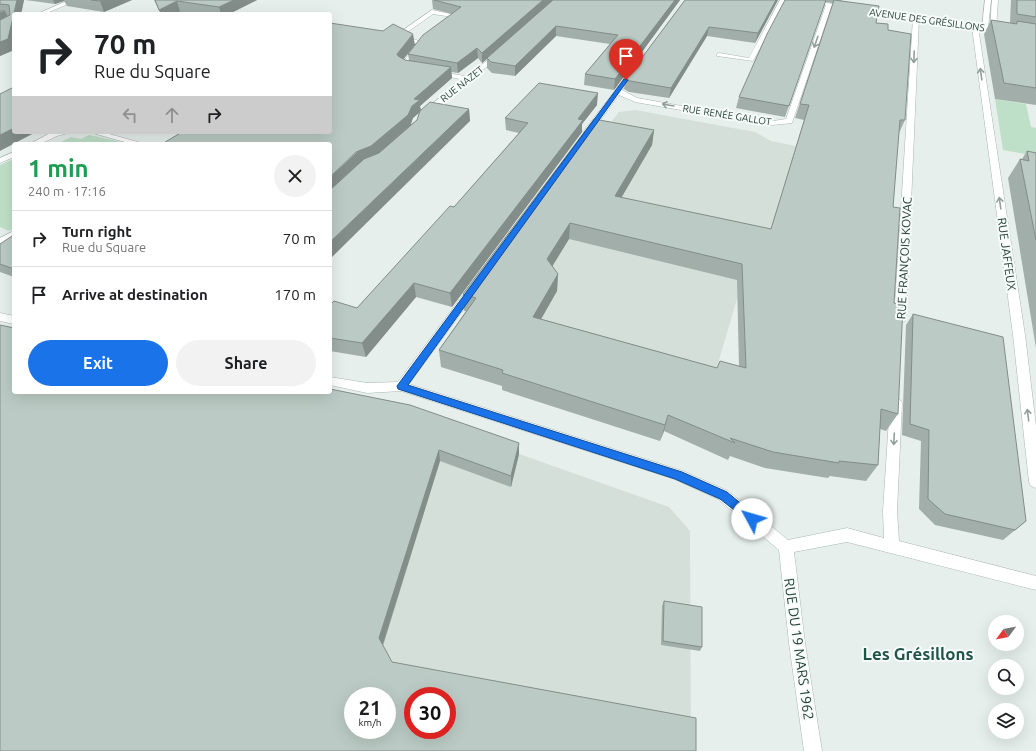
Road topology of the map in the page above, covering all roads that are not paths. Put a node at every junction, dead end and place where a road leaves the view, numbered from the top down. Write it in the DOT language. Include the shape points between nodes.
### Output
graph roads {
  1 [pos="74,0"];
  2 [pos="783,0"];
  3 [pos="794,0"];
  4 [pos="988,0"];
  5 [pos="995,0"];
  6 [pos="829,5"];
  7 [pos="45,12"];
  8 [pos="916,18"];
  9 [pos="445,25"];
  10 [pos="980,27"];
  11 [pos="993,29"];
  12 [pos="1036,36"];
  13 [pos="427,38"];
  14 [pos="421,43"];
  15 [pos="506,48"];
  16 [pos="719,55"];
  17 [pos="640,62"];
  18 [pos="421,71"];
  19 [pos="428,72"];
  20 [pos="470,79"];
  21 [pos="618,90"];
  22 [pos="423,116"];
  23 [pos="55,134"];
  24 [pos="101,134"];
  25 [pos="38,142"];
  26 [pos="133,142"];
  27 [pos="580,143"];
  28 [pos="12,155"];
  29 [pos="0,161"];
  30 [pos="12,235"];
  31 [pos="0,242"];
  32 [pos="478,282"];
  33 [pos="0,318"];
  34 [pos="12,320"];
  35 [pos="900,333"];
  36 [pos="332,381"];
  37 [pos="402,386"];
  38 [pos="896,395"];
  39 [pos="1036,482"];
  40 [pos="892,546"];
  41 [pos="786,547"];
  42 [pos="1036,583"];
  43 [pos="813,751"];
  1 -- 7 [label="street"];
  2 -- 16 [label="street" via="751,60"];
  3 -- 6 [label="street, AVENUE DES GRÉSILLONS"];
  4 -- 10 [label="street, RUE JAFFEUX"];
  5 -- 11 [label="street"];
  6 -- 8 [label="street, AVENUE DES GRÉSILLONS"];
  6 -- 21 [label="street, RUE RENÉE GALLOT, one-way" via="789,121 756,121 635,100"];
  8 -- 10 [label="street, AVENUE DES GRÉSILLONS"];
  8 -- 35 [label="street, RUE FRANÇOIS KOVAC, one-way"];
  9 -- 14 [label="street" via="457,16 432,12 399,35"];
  10 -- 11 [label="street, AVENUE DES GRÉSILLONS"];
  39 -- 10 [label="street, RUE JAFFEUX, one-way"];
  11 -- 12 [label="street, AVENUE DES GRÉSILLONS"];
  13 -- 14 [label="street"];
  14 -- 18 [label="street" via="403,66"];
  15 -- 20 [label="street, RUE NAZET"];
  17 -- 21 [label="street"];
  19 -- 20 [label="street"];
  20 -- 22 [label="street, RUE NAZET"];
  21 -- 27 [label="street"];
  23 -- 25 [label="street"];
  24 -- 26 [label="street"];
  28 -- 29 [label="street"];
  30 -- 31 [label="street"];
  32 -- 37 [label="street"];
  33 -- 34 [label="street"];
  36 -- 37 [label="street" via="367,388"];
  37 -- 41 [label="street" via="678,475 723,495"];
  38 -- 40 [label="street, one-way" via="890,511"];
  40 -- 41 [label="street" via="847,535"];
  40 -- 42 [label="street"];
  41 -- 43 [label="street, RUE DU 19 MARS 1962"];
}
